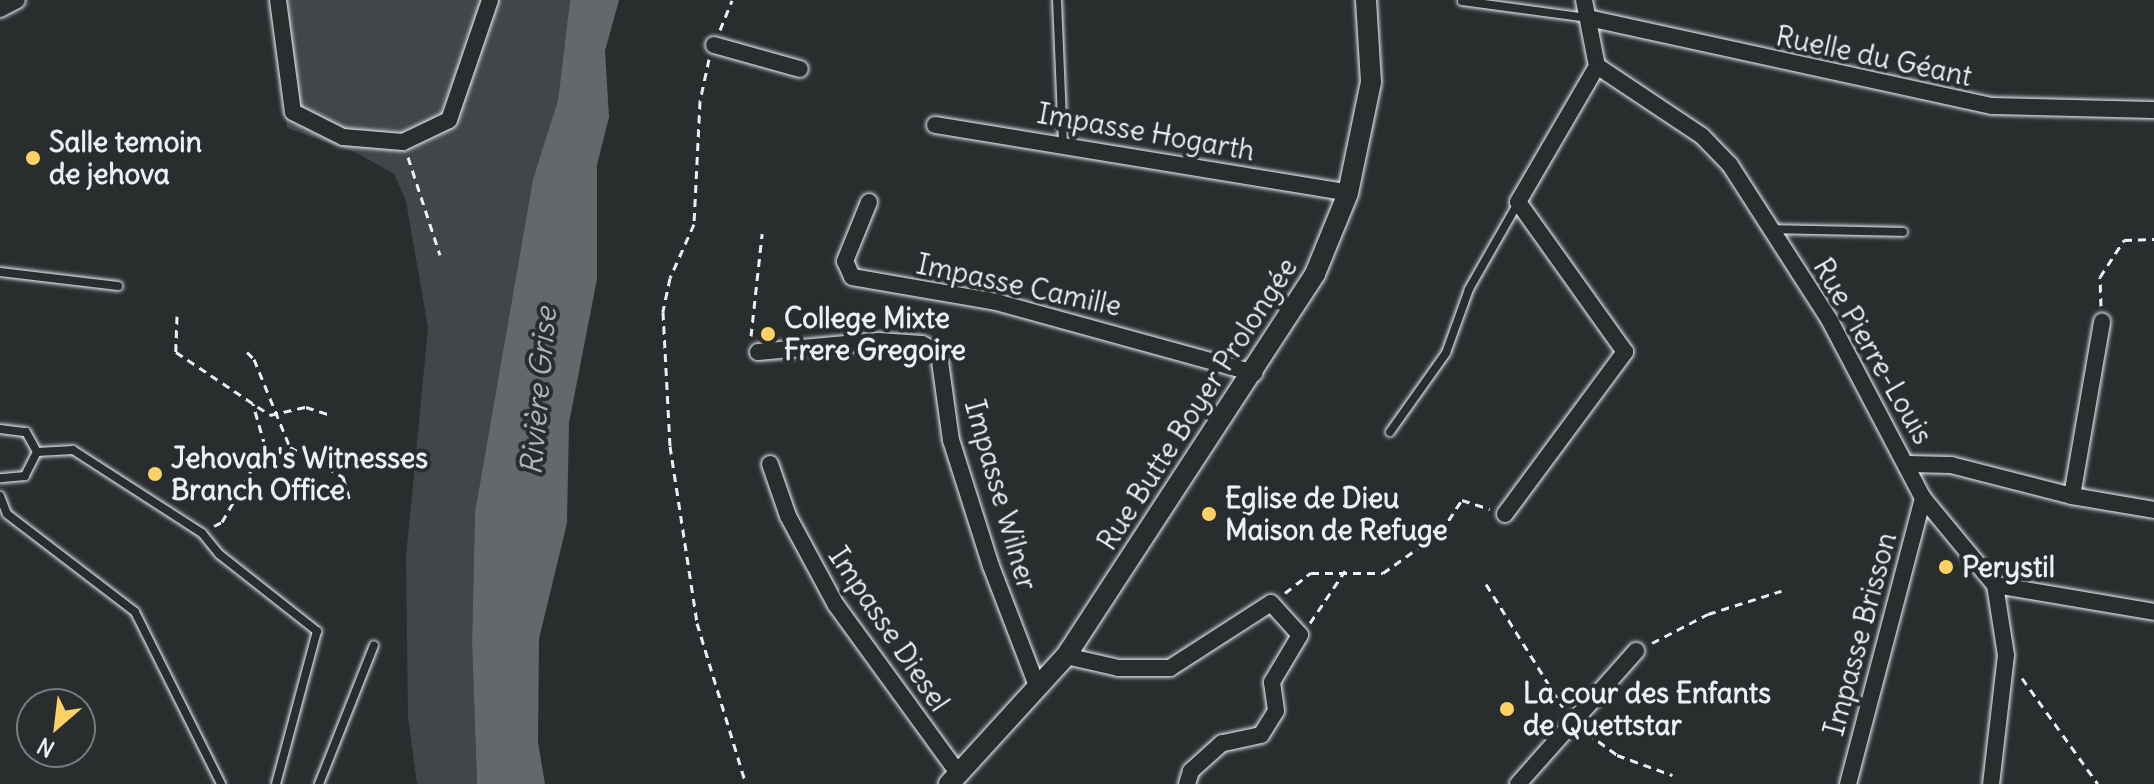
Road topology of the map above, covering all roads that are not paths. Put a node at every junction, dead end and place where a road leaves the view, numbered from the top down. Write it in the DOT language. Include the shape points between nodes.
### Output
graph roads {
  1 [pos="17,0"];
  2 [pos="278,0"];
  3 [pos="490,0"];
  4 [pos="1057,0"];
  5 [pos="1366,0"];
  6 [pos="1584,0"];
  7 [pos="1462,1"];
  8 [pos="0,9"];
  9 [pos="1588,18"];
  10 [pos="714,45"];
  11 [pos="1597,66"];
  12 [pos="800,69"];
  13 [pos="2154,110"];
  14 [pos="935,125"];
  15 [pos="1063,143"];
  16 [pos="1348,193"];
  17 [pos="869,202"];
  18 [pos="1518,202"];
  19 [pos="1771,229"];
  20 [pos="1903,232"];
  21 [pos="0,272"];
  22 [pos="118,286"];
  23 [pos="2102,322"];
  24 [pos="758,352"];
  25 [pos="1254,373"];
  26 [pos="0,429"];
  27 [pos="1390,432"];
  28 [pos="37,452"];
  29 [pos="770,464"];
  30 [pos="1908,464"];
  31 [pos="0,478"];
  32 [pos="0,496"];
  33 [pos="2072,496"];
  34 [pos="1923,498"];
  35 [pos="2154,510"];
  36 [pos="1505,514"];
  37 [pos="1995,585"];
  38 [pos="2154,612"];
  39 [pos="374,645"];
  40 [pos="1636,651"];
  41 [pos="1066,656"];
  42 [pos="1037,686"];
  43 [pos="954,779"];
  44 [pos="221,784"];
  45 [pos="276,784"];
  46 [pos="319,784"];
  47 [pos="1187,784"];
  48 [pos="1518,784"];
  49 [pos="1848,784"];
  50 [pos="1991,784"];
  1 -- 8 [label="street"];
  2 -- 3 [label="street" via="293,112 343,137 403,142 449,120"];
  4 -- 15 [label="lane"];
  5 -- 16 [label="street, Rue Butte Boyer Prolongée" via="1371,82"];
  6 -- 9 [label="street"];
  7 -- 9 [label="lane"];
  9 -- 11 [label="street"];
  9 -- 13 [label="street, Ruelle du Géant" via="1992,106"];
  10 -- 12 [label="street"];
  11 -- 18 [label="street"];
  11 -- 19 [label="street, Rue Pierre-Louis" via="1702,136 1730,165"];
  14 -- 15 [label="street, Impasse Hogarth"];
  15 -- 16 [label="street, Impasse Hogarth"];
  16 -- 25 [label="street, Rue Butte Boyer Prolongée" via="1315,274"];
  17 -- 25 [label="street, Impasse Camille" via="845,261 852,277 996,302"];
  18 -- 27 [label="lane" via="1469,289 1446,353"];
  18 -- 36 [label="street" via="1625,352"];
  19 -- 20 [label="lane"];
  19 -- 30 [label="street, Rue Pierre-Louis" via="1830,321"];
  21 -- 22 [label="lane"];
  23 -- 33 [label="street"];
  24 -- 42 [label="street, Impasse Wilner" via="879,341 922,344 939,354 951,440"];
  25 -- 41 [label="street, Rue Butte Boyer Prolongée"];
  26 -- 28 [label="lane" via="26,432"];
  28 -- 31 [label="lane" via="25,476"];
  28 -- 45 [label="lane" via="73,450 202,533 219,554 317,631"];
  29 -- 43 [label="street, Impasse Diesel" via="788,516 836,605"];
  30 -- 33 [label="street" via="1951,465"];
  30 -- 34 [label="street, Rue Pierre-Louis"];
  32 -- 44 [label="lane" via="7,514 135,612"];
  33 -- 35 [label="street"];
  34 -- 37 [label="street, Rue Pierre-Louis"];
  34 -- 49 [label="street, Impasse Brisson"];
  37 -- 38 [label="street"];
  37 -- 50 [label="street" via="2006,655"];
  39 -- 46 [label="lane"];
  40 -- 48 [label="street"];
  41 -- 42 [label="street, Rue Butte Boyer Prolongée"];
  41 -- 47 [label="street" via="1119,668 1170,668 1271,603 1300,635 1272,682 1276,711 1261,735 1222,743 1191,771"];
  42 -- 43 [label="street, Rue Butte Boyer Prolongée"];
}
